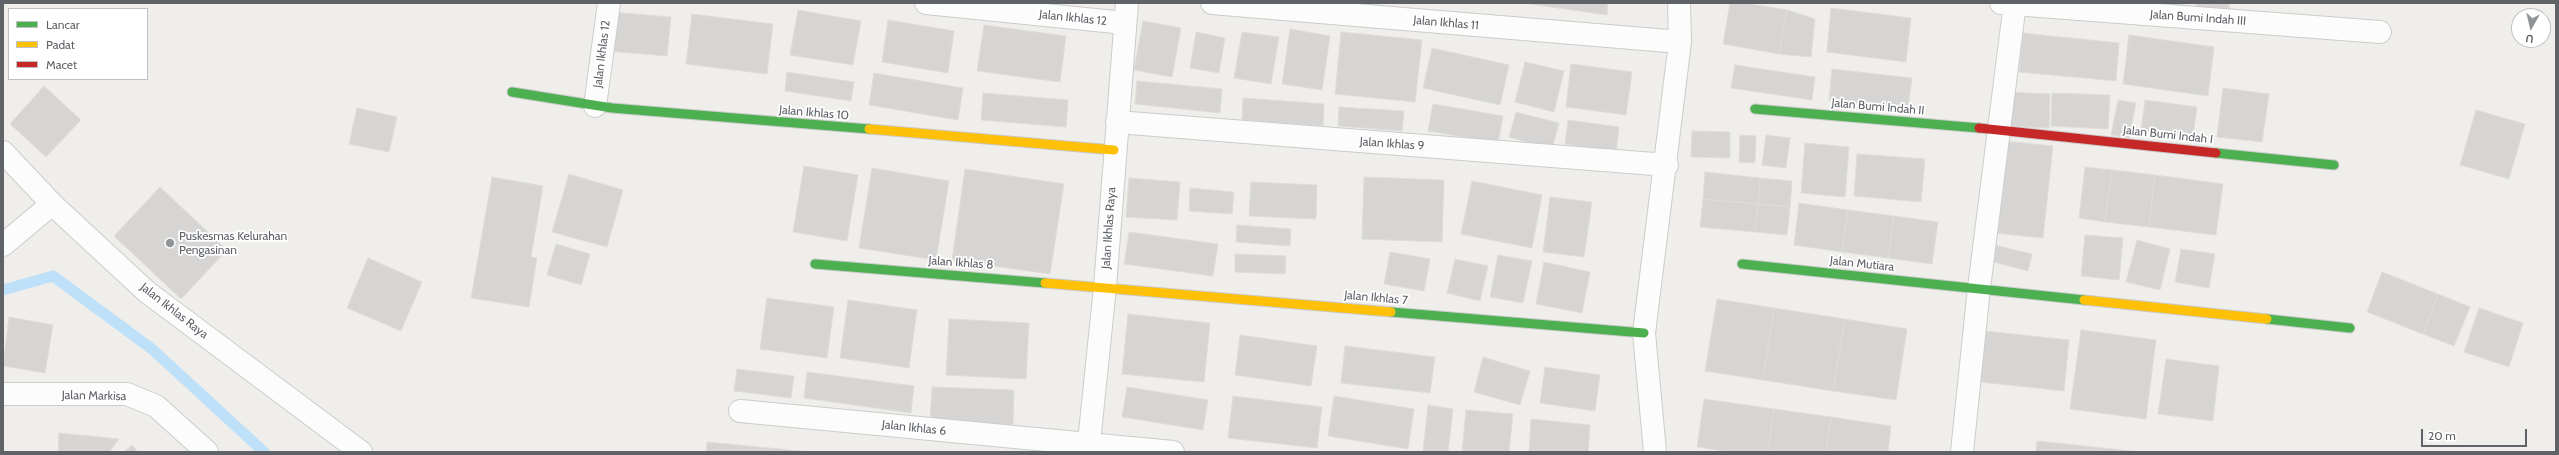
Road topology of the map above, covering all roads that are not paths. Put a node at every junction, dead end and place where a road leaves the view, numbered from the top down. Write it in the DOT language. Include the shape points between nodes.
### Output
graph roads {
  1 [pos="609,3"];
  2 [pos="926,3"];
  3 [pos="1212,3"];
  4 [pos="1679,3"];
  5 [pos="2010,4"];
  6 [pos="1126,13"];
  7 [pos="2380,32"];
  8 [pos="1680,42"];
  9 [pos="512,92"];
  10 [pos="595,106"];
  11 [pos="1755,109"];
  12 [pos="1117,122"];
  13 [pos="1999,130"];
  14 [pos="1114,150"];
  15 [pos="3,152"];
  16 [pos="1667,165"];
  17 [pos="2334,165"];
  18 [pos="52,204"];
  19 [pos="3,245"];
  20 [pos="815,264"];
  21 [pos="1742,264"];
  22 [pos="1105,287"];
  23 [pos="1979,288"];
  24 [pos="2350,328"];
  25 [pos="1644,333"];
  26 [pos="3,394"];
  27 [pos="740,411"];
  28 [pos="1088,449"];
  29 [pos="207,452"];
  30 [pos="361,452"];
  31 [pos="1173,452"];
  32 [pos="1655,452"];
  33 [pos="1962,452"];
  1 -- 10 [label="street, Jalan Ikhlas 12"];
  2 -- 6 [label="street, Jalan Ikhlas 12"];
  3 -- 8 [label="street, Jalan Ikhlas 11"];
  4 -- 8 [label="street"];
  5 -- 7 [label="street, Jalan Bumi Indah III"];
  5 -- 13 [label="street"];
  6 -- 12 [label="street, Jalan Ikhlas Raya"];
  8 -- 16 [label="street"];
  9 -- 10 [label="street, Jalan Ikhlas 10"];
  10 -- 14 [label="street, Jalan Ikhlas 10"];
  11 -- 13 [label="street, Jalan Bumi Indah II"];
  12 -- 14 [label="street, Jalan Ikhlas Raya"];
  12 -- 16 [label="street, Jalan Ikhlas 9"];
  13 -- 17 [label="street, Jalan Bumi Indah I"];
  13 -- 23 [label="street"];
  14 -- 22 [label="street, Jalan Ikhlas Raya"];
  15 -- 18 [label="street, Jalan Ikhlas Raya"];
  16 -- 25 [label="street"];
  18 -- 19 [label="street"];
  18 -- 30 [label="street, Jalan Ikhlas Raya" via="147,292"];
  20 -- 22 [label="street, Jalan Ikhlas 8"];
  21 -- 23 [label="street, Jalan Mutiara"];
  22 -- 25 [label="street, Jalan Ikhlas 7"];
  22 -- 28 [label="street, Jalan Ikhlas Raya"];
  23 -- 24 [label="street, Jalan Mutiara"];
  23 -- 33 [label="street"];
  25 -- 32 [label="street"];
  26 -- 29 [label="street, Jalan Markisa" via="127,394 156,406"];
  27 -- 28 [label="street, Jalan Ikhlas 6"];
  28 -- 31 [label="street, Jalan Ikhlas 6"];
}
